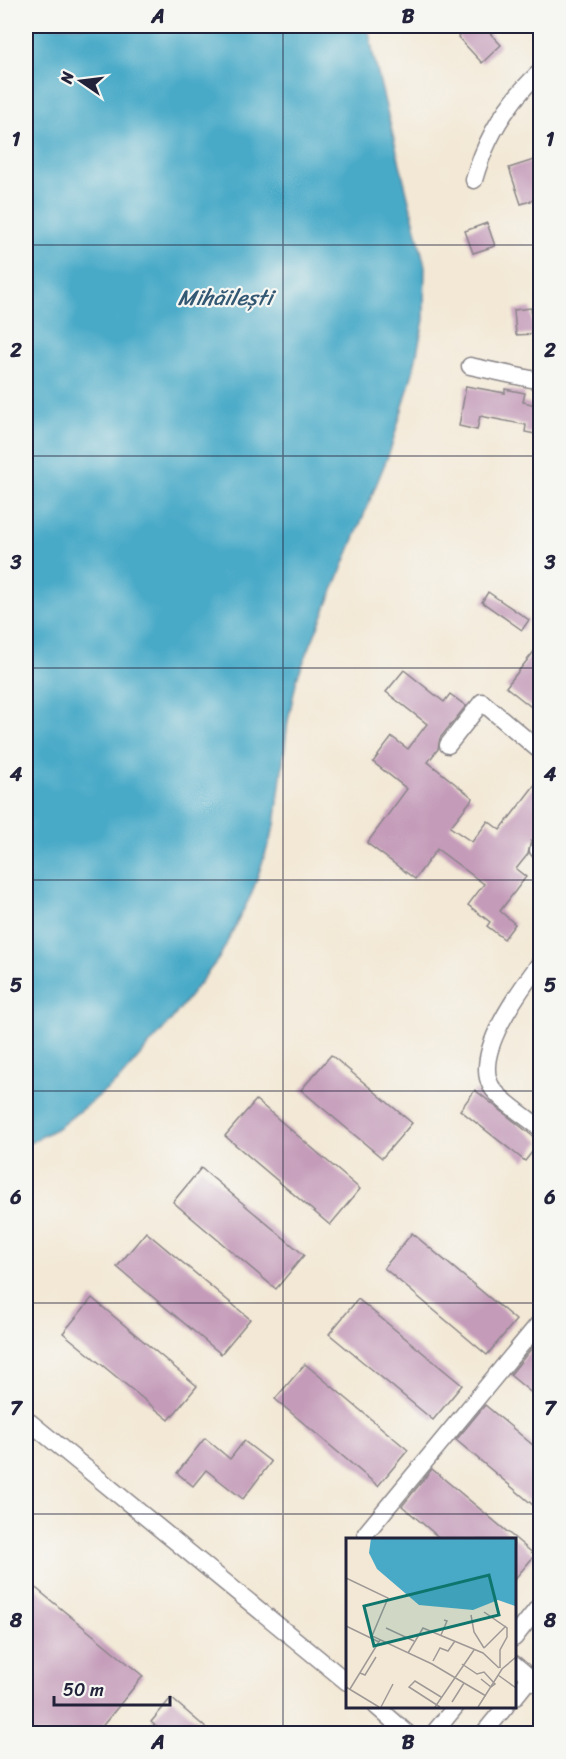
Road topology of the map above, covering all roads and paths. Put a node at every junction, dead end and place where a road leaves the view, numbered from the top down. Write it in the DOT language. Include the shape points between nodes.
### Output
graph roads {
  1 [pos="540,72"];
  2 [pos="474,180"];
  3 [pos="470,366"];
  4 [pos="540,381"];
  5 [pos="448,745"];
  6 [pos="540,751"];
  7 [pos="540,963"];
  8 [pos="540,1128"];
  9 [pos="540,1322"];
  10 [pos="26,1419"];
  11 [pos="366,1533"];
  12 [pos="540,1605"];
  13 [pos="515,1636"];
  14 [pos="515,1666"];
  15 [pos="346,1681"];
  16 [pos="535,1682"];
  17 [pos="515,1697"];
  18 [pos="377,1708"];
  19 [pos="455,1708"];
  20 [pos="505,1708"];
  21 [pos="408,1734"];
  22 [pos="434,1734"];
  23 [pos="483,1734"];
  1 -- 2 [label="street" via="498,120"];
  3 -- 4 [label="street"];
  5 -- 6 [label="street" via="482,702"];
  7 -- 8 [label="street" via="490,1047 486,1074 492,1089"];
  9 -- 11 [label="street"];
  10 -- 15 [label="street"];
  12 -- 13 [label="street"];
  14 -- 16 [label="street"];
  16 -- 17 [label="street"];
  18 -- 21 [label="street"];
  19 -- 22 [label="street"];
  20 -- 23 [label="street"];
}
